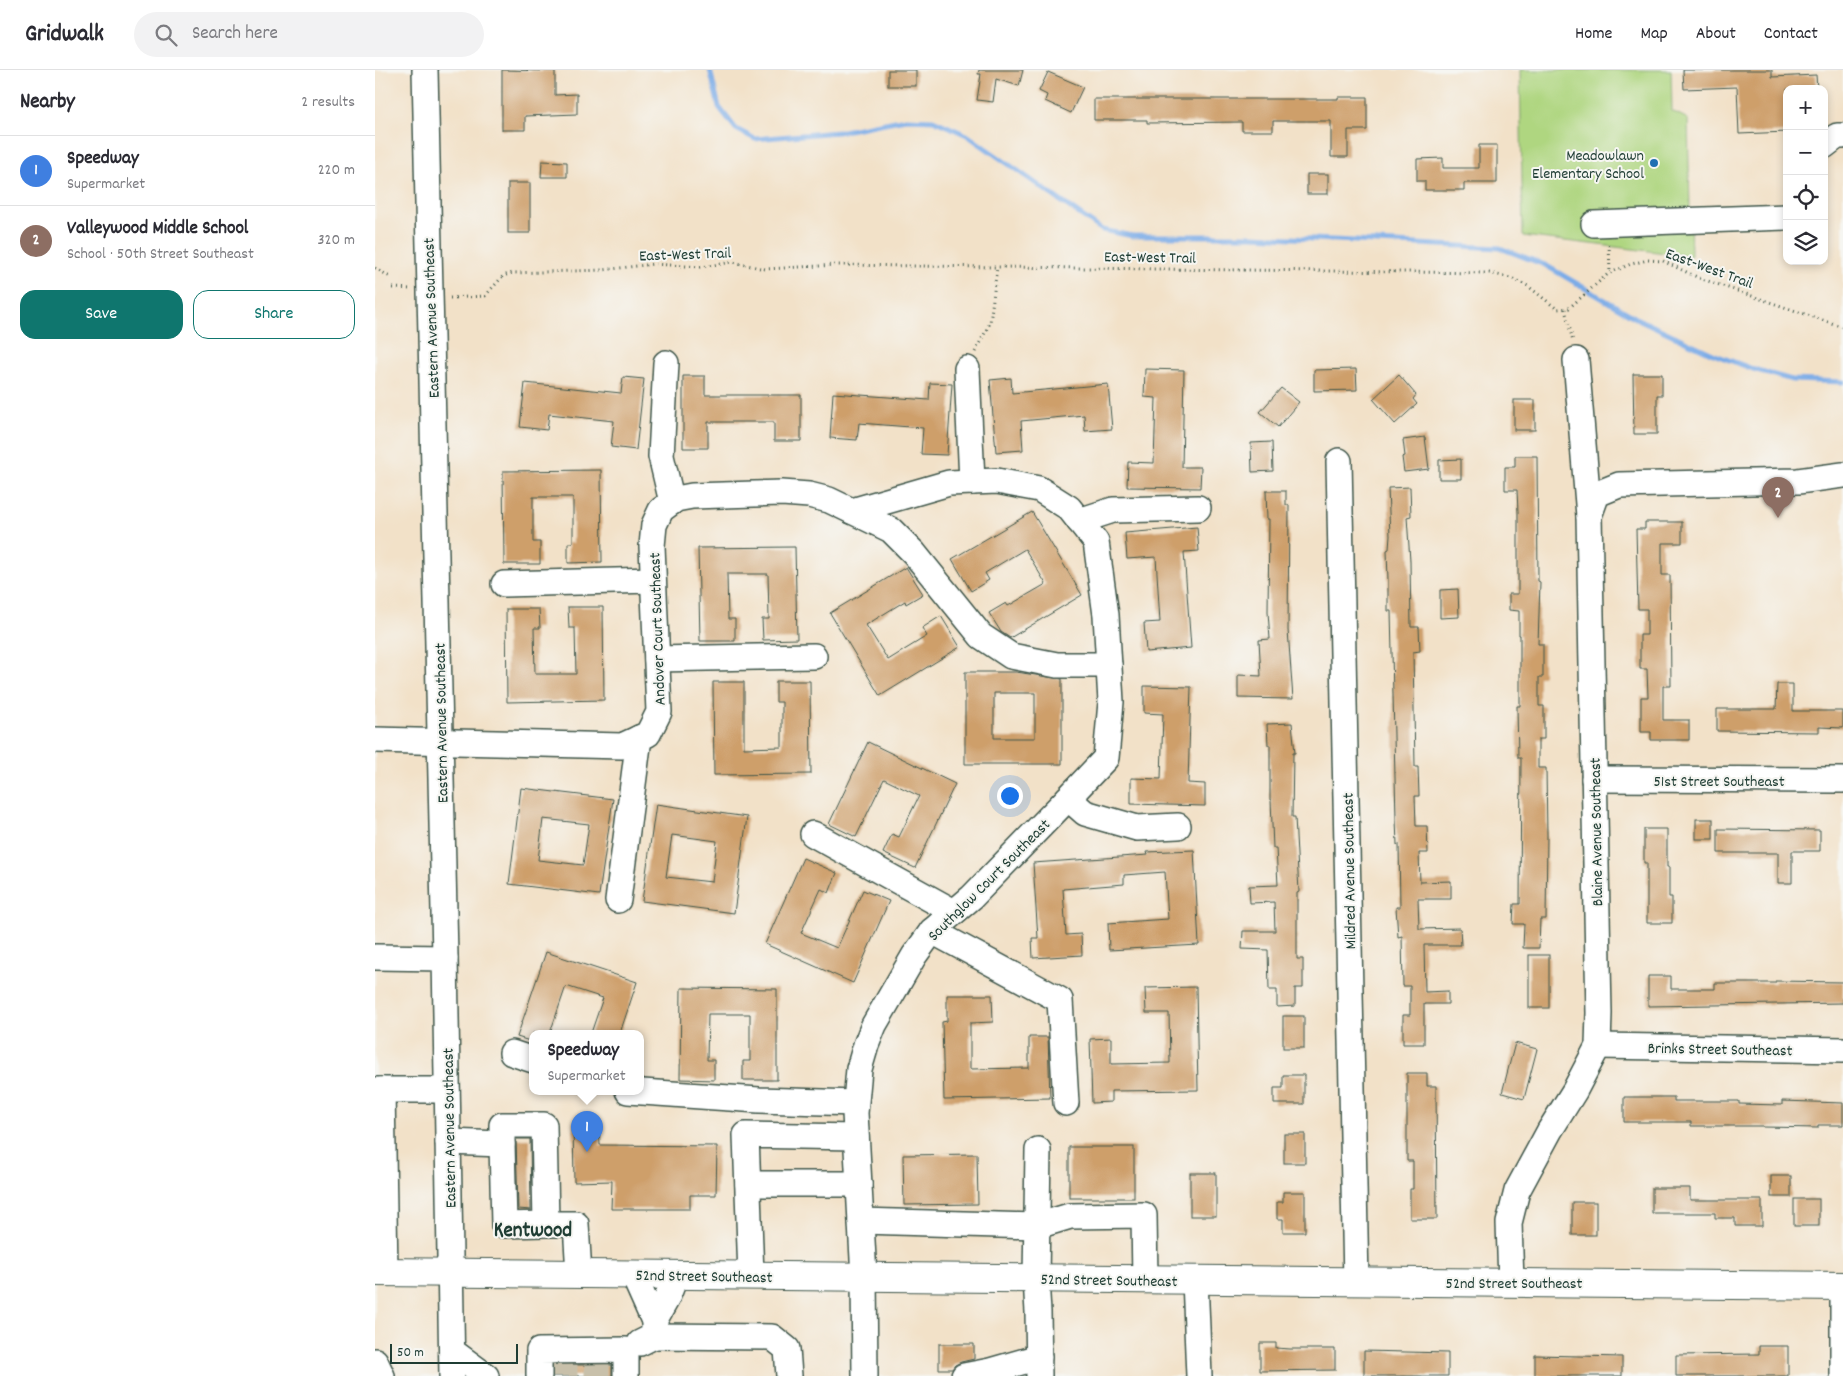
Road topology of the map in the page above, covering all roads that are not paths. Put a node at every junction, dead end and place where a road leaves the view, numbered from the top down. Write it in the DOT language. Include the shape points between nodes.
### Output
graph roads {
  1 [pos="425,70"];
  2 [pos="1843,136"];
  3 [pos="1828,143"];
  4 [pos="1783,217"];
  5 [pos="1601,224"];
  6 [pos="1577,360"];
  7 [pos="666,364"];
  8 [pos="967,369"];
  9 [pos="1339,461"];
  10 [pos="1843,475"];
  11 [pos="972,482"];
  12 [pos="672,502"];
  13 [pos="1198,508"];
  14 [pos="852,511"];
  15 [pos="1589,516"];
  16 [pos="1079,521"];
  17 [pos="653,580"];
  18 [pos="504,584"];
  19 [pos="814,656"];
  20 [pos="657,659"];
  21 [pos="1109,665"];
  22 [pos="639,738"];
  23 [pos="375,740"];
  24 [pos="440,742"];
  25 [pos="1594,779"];
  26 [pos="1843,780"];
  27 [pos="1068,798"];
  28 [pos="1178,826"];
  29 [pos="813,834"];
  30 [pos="618,900"];
  31 [pos="954,912"];
  32 [pos="933,931"];
  33 [pos="375,957"];
  34 [pos="445,958"];
  35 [pos="1598,1046"];
  36 [pos="1843,1050"];
  37 [pos="378,1090"];
  38 [pos="447,1090"];
  39 [pos="644,1092"];
  40 [pos="855,1103"];
  41 [pos="1066,1103"];
  42 [pos="856,1137"];
  43 [pos="448,1142"];
  44 [pos="502,1144"];
  45 [pos="1038,1150"];
  46 [pos="748,1184"];
  47 [pos="859,1184"];
  48 [pos="861,1221"];
  49 [pos="546,1224"];
  50 [pos="1037,1226"];
  51 [pos="380,1272"];
  52 [pos="450,1273"];
  53 [pos="579,1274"];
  54 [pos="633,1274"];
  55 [pos="676,1275"];
  56 [pos="751,1276"];
  57 [pos="864,1277"];
  58 [pos="1035,1279"];
  59 [pos="1145,1280"];
  60 [pos="1195,1280"];
  61 [pos="1356,1282"];
  62 [pos="1511,1282"];
  63 [pos="1843,1286"];
  64 [pos="654,1328"];
  65 [pos="626,1350"];
  66 [pos="451,1351"];
  67 [pos="375,1361"];
  68 [pos="1039,1366"];
  69 [pos="1001,1373"];
  70 [pos="381,1376"];
  71 [pos="452,1376"];
  72 [pos="486,1376"];
  73 [pos="539,1376"];
  74 [pos="627,1376"];
  75 [pos="789,1376"];
  76 [pos="865,1376"];
  77 [pos="965,1376"];
  78 [pos="1199,1376"];
  79 [pos="1843,1376"];
  1 -- 24 [label="street, Eastern Avenue Southeast"];
  2 -- 3 [label="street" via="1837,136"];
  4 -- 5 [label="street"];
  6 -- 15 [label="street, Blaine Avenue Southeast"];
  7 -- 12 [label="street" via="661,456"];
  8 -- 11 [label="street"];
  9 -- 61 [label="street, Mildred Avenue Southeast"];
  10 -- 15 [label="street" via="1798,481 1619,485 1597,494"];
  11 -- 14 [label="street, Southglow Court Southeast" via="949,483"];
  11 -- 16 [label="street, Southglow Court Southeast" via="997,481 1039,489 1069,508"];
  12 -- 14 [label="street" via="692,496 782,493 829,500"];
  12 -- 17 [label="street, Andover Court Southeast" via="661,510 654,525"];
  13 -- 16 [label="street" via="1113,510"];
  14 -- 21 [label="street" via="891,530 914,553 981,636 1011,656 1057,665"];
  15 -- 25 [label="street, Blaine Avenue Southeast"];
  16 -- 21 [label="street, Southglow Court Southeast" via="1096,542"];
  17 -- 18 [label="street"];
  17 -- 20 [label="street, Andover Court Southeast"];
  19 -- 20 [label="street"];
  20 -- 22 [label="street, Andover Court Southeast" via="659,712 648,734"];
  21 -- 27 [label="street, Southglow Court Southeast" via="1111,702 1105,758"];
  22 -- 24 [label="street, Andover Court Southeast" via="622,746"];
  22 -- 30 [label="street"];
  23 -- 24 [label="street, Andover Court Southeast"];
  24 -- 34 [label="street, Eastern Avenue Southeast"];
  25 -- 26 [label="street, 51st Street Southeast"];
  25 -- 35 [label="street, Blaine Avenue Southeast"];
  27 -- 28 [label="street" via="1085,812 1137,828"];
  27 -- 31 [label="street, Southglow Court Southeast"];
  29 -- 31 [label="street"];
  31 -- 32 [label="street, Southglow Court Southeast"];
  32 -- 40 [label="street, Southglow Court Southeast" via="914,956 871,1032 859,1069"];
  32 -- 41 [label="street" via="1060,1000"];
  33 -- 34 [label="street"];
  34 -- 38 [label="street, Eastern Avenue Southeast"];
  35 -- 36 [label="street, Brinks Street Southeast"];
  35 -- 62 [label="street, Blaine Avenue Southeast" via="1517,1191 1509,1223"];
  37 -- 38 [label="street"];
  37 -- 51 [label="street"];
  38 -- 43 [label="street, Eastern Avenue Southeast"];
  39 -- 40 [label="street"];
  40 -- 42 [label="street, Southglow Court Southeast"];
  42 -- 46 [label="street" via="746,1135"];
  42 -- 47 [label="street, Southglow Court Southeast"];
  43 -- 44 [label="street"];
  43 -- 52 [label="street, Eastern Avenue Southeast"];
  44 -- 49 [label="street" via="504,1225"];
  44 -- 49 [label="street" via="502,1126 544,1125"];
  45 -- 50 [label="street"];
  46 -- 47 [label="street"];
  46 -- 56 [label="street"];
  47 -- 48 [label="street, Southglow Court Southeast"];
  48 -- 50 [label="street"];
  48 -- 57 [label="street, Southglow Court Southeast"];
  49 -- 53 [label="street" via="576,1224"];
  50 -- 58 [label="street"];
  50 -- 59 [label="street" via="1070,1216 1144,1215"];
  51 -- 52 [label="main road, 52nd Street Southeast"];
  52 -- 53 [label="main road, 52nd Street Southeast"];
  52 -- 66 [label="street, Eastern Avenue Southeast"];
  53 -- 54 [label="main road, 52nd Street Southeast"];
  54 -- 55 [label="main road, 52nd Street Southeast"];
  54 -- 64 [label="street"];
  55 -- 56 [label="main road, 52nd Street Southeast"];
  55 -- 64 [label="street"];
  56 -- 57 [label="main road, 52nd Street Southeast"];
  57 -- 58 [label="main road, 52nd Street Southeast"];
  57 -- 76 [label="street, Southglow Court Southeast"];
  58 -- 59 [label="main road, 52nd Street Southeast"];
  58 -- 68 [label="street"];
  59 -- 60 [label="main road, 52nd Street Southeast"];
  60 -- 61 [label="main road, 52nd Street Southeast"];
  60 -- 78 [label="street"];
  61 -- 62 [label="main road, 52nd Street Southeast"];
  62 -- 63 [label="main road, 52nd Street Southeast"];
  63 -- 79 [label="street"];
  64 -- 65 [label="street"];
  64 -- 75 [label="street" via="772,1337 787,1349"];
  65 -- 73 [label="street" via="565,1355 539,1351"];
  65 -- 74 [label="street"];
  66 -- 71 [label="street, Eastern Avenue Southeast"];
  66 -- 72 [label="street"];
  67 -- 70 [label="street"];
  68 -- 69 [label="street"];
  69 -- 77 [label="street"];
}
